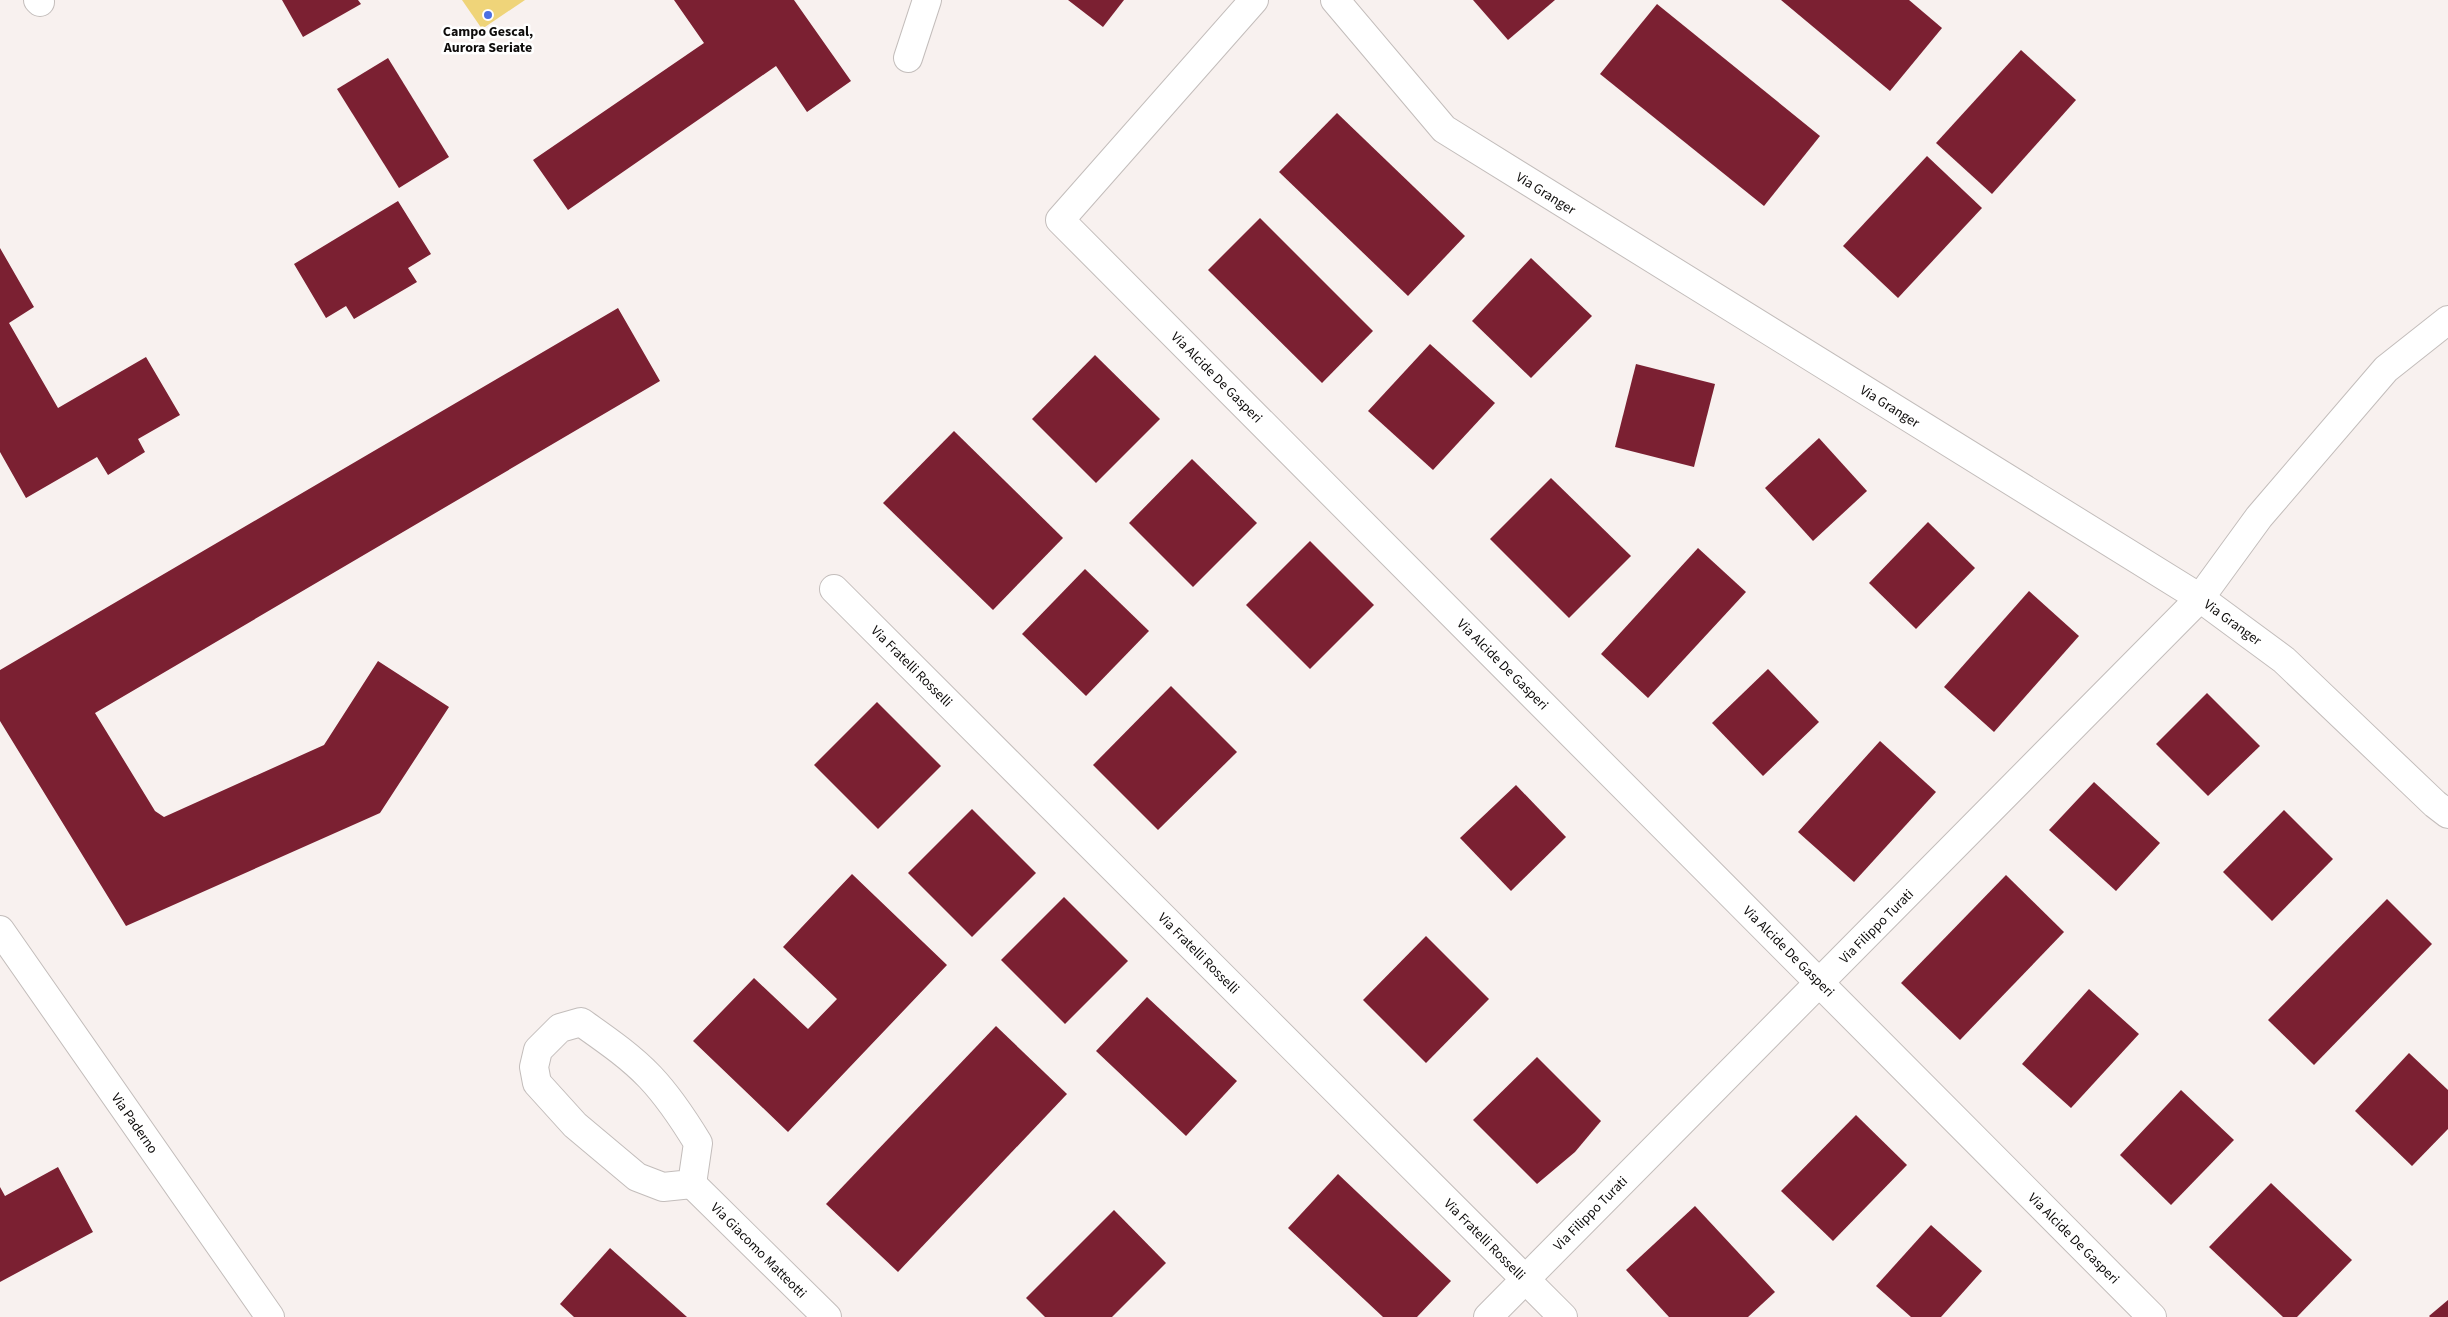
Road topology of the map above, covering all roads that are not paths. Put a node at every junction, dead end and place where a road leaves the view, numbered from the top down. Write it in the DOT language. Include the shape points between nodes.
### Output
graph roads {
  1 [pos="927,0"];
  2 [pos="1254,0"];
  3 [pos="1335,0"];
  4 [pos="908,58"];
  5 [pos="2448,320"];
  6 [pos="834,589"];
  7 [pos="2200,598"];
  8 [pos="2448,814"];
  9 [pos="0,930"];
  10 [pos="1820,982"];
  11 [pos="692,1184"];
  12 [pos="1526,1279"];
  13 [pos="270,1317"];
  14 [pos="826,1317"];
  15 [pos="1488,1317"];
  16 [pos="1563,1317"];
  17 [pos="2152,1317"];
  1 -- 4 [label="street"];
  2 -- 10 [label="street, Via Alcide De Gasperi" via="1060,220"];
  3 -- 7 [label="street, Via Granger" via="1444,129"];
  5 -- 7 [label="street, Via Filippo Turati" via="2386,369 2259,517"];
  6 -- 12 [label="street, Via Fratelli Rosselli"];
  7 -- 8 [label="street, Via Granger" via="2284,660"];
  7 -- 10 [label="street, Via Filippo Turati"];
  9 -- 13 [label="street, Via Paderno"];
  10 -- 12 [label="street, Via Filippo Turati"];
  10 -- 17 [label="street, Via Alcide De Gasperi"];
  11 -- 11 [label="street" via="698,1142 650,1077 581,1022 560,1028 538,1050 534,1067 537,1082 545,1094 574,1125 637,1177 662,1187"];
  11 -- 14 [label="street, Via Giacomo Matteotti"];
  12 -- 15 [label="street, Via Filippo Turati"];
  12 -- 16 [label="street, Via Fratelli Rosselli"];
}
